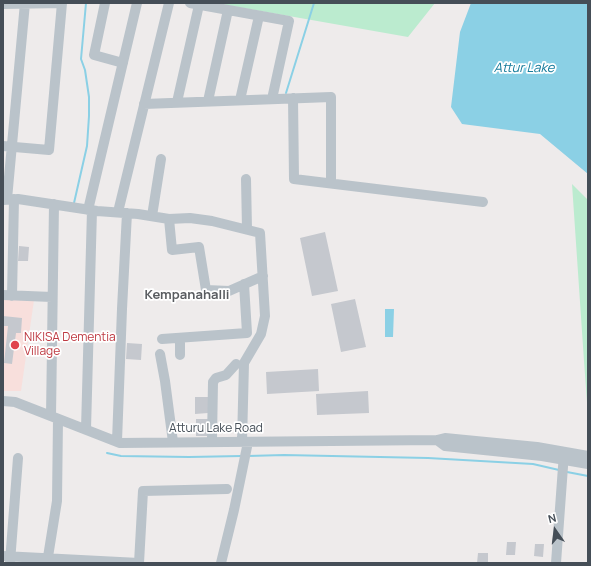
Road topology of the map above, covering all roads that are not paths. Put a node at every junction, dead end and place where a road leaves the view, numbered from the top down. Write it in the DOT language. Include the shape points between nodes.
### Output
graph roads {
  1 [pos="25,3"];
  2 [pos="105,3"];
  3 [pos="138,3"];
  4 [pos="169,3"];
  5 [pos="3,4"];
  6 [pos="195,4"];
  7 [pos="228,10"];
  8 [pos="258,16"];
  9 [pos="123,63"];
  10 [pos="293,98"];
  11 [pos="272,99"];
  12 [pos="240,100"];
  13 [pos="208,101"];
  14 [pos="177,102"];
  15 [pos="144,104"];
  16 [pos="7,146"];
  17 [pos="161,159"];
  18 [pos="246,179"];
  19 [pos="331,183"];
  20 [pos="8,199"];
  21 [pos="483,202"];
  22 [pos="54,204"];
  23 [pos="90,210"];
  24 [pos="122,213"];
  25 [pos="152,216"];
  26 [pos="169,219"];
  27 [pos="247,229"];
  28 [pos="263,276"];
  29 [pos="244,284"];
  30 [pos="8,295"];
  31 [pos="52,297"];
  32 [pos="247,333"];
  33 [pos="262,334"];
  34 [pos="162,338"];
  35 [pos="180,338"];
  36 [pos="160,354"];
  37 [pos="180,355"];
  38 [pos="236,364"];
  39 [pos="3,402"];
  40 [pos="55,417"];
  41 [pos="86,429"];
  42 [pos="212,439"];
  43 [pos="117,442"];
  44 [pos="173,442"];
  45 [pos="245,442"];
  46 [pos="564,456"];
  47 [pos="588,456"];
  48 [pos="18,458"];
  49 [pos="588,464"];
  50 [pos="227,489"];
  51 [pos="8,559"];
  52 [pos="47,561"];
  53 [pos="96,562"];
  54 [pos="221,563"];
  55 [pos="556,563"];
  1 -- 5 [label="street"];
  1 -- 16 [label="street"];
  1 -- 16 [label="street" via="62,3 49,150"];
  2 -- 9 [label="street" via="94,55"];
  3 -- 9 [label="street"];
  4 -- 15 [label="street"];
  6 -- 7 [label="street"];
  6 -- 14 [label="street"];
  7 -- 8 [label="street"];
  7 -- 13 [label="street"];
  8 -- 11 [label="street" via="289,21"];
  8 -- 12 [label="street"];
  9 -- 23 [label="street"];
  10 -- 11 [label="street"];
  10 -- 19 [label="street" via="294,179"];
  10 -- 19 [label="street" via="331,97"];
  11 -- 12 [label="street"];
  12 -- 13 [label="street"];
  13 -- 14 [label="street"];
  14 -- 15 [label="street"];
  15 -- 24 [label="street"];
  16 -- 20 [label="street"];
  17 -- 25 [label="street"];
  18 -- 27 [label="street"];
  19 -- 21 [label="street"];
  20 -- 22 [label="street"];
  20 -- 30 [label="street"];
  22 -- 23 [label="street"];
  22 -- 31 [label="street"];
  23 -- 24 [label="street"];
  23 -- 41 [label="street"];
  24 -- 25 [label="street"];
  24 -- 43 [label="street" via="122,309"];
  25 -- 26 [label="street"];
  26 -- 27 [label="street" via="212,220"];
  26 -- 29 [label="street" via="172,250 199,248 206,290 229,291"];
  27 -- 28 [label="street" via="260,233"];
  28 -- 29 [label="street"];
  28 -- 33 [label="street" via="266,316"];
  29 -- 32 [label="street"];
  30 -- 31 [label="street"];
  31 -- 40 [label="street"];
  32 -- 33 [label="street"];
  32 -- 35 [label="street"];
  33 -- 45 [label="street" via="244,363"];
  34 -- 35 [label="street"];
  35 -- 37 [label="street"];
  36 -- 44 [label="street"];
  38 -- 42 [label="street" via="226,375 216,378 213,382"];
  39 -- 40 [label="street, Atturu Lake Road" via="15,402"];
  40 -- 41 [label="street, Atturu Lake Road"];
  40 -- 52 [label="street" via="57,501"];
  41 -- 43 [label="street, Atturu Lake Road"];
  43 -- 44 [label="street, Atturu Lake Road"];
  44 -- 45 [label="street, Atturu Lake Road"];
  45 -- 46 [label="street, Atturu Lake Road" via="436,440 445,446"];
  45 -- 54 [label="street" via="234,510"];
  46 -- 47 [label="street, Atturu Lake Road"];
  46 -- 49 [label="street, Atturu Lake Road"];
  46 -- 55 [label="street"];
  48 -- 51 [label="street"];
  50 -- 53 [label="street" via="143,491 139,563"];
  51 -- 52 [label="street"];
  52 -- 53 [label="street"];
}
